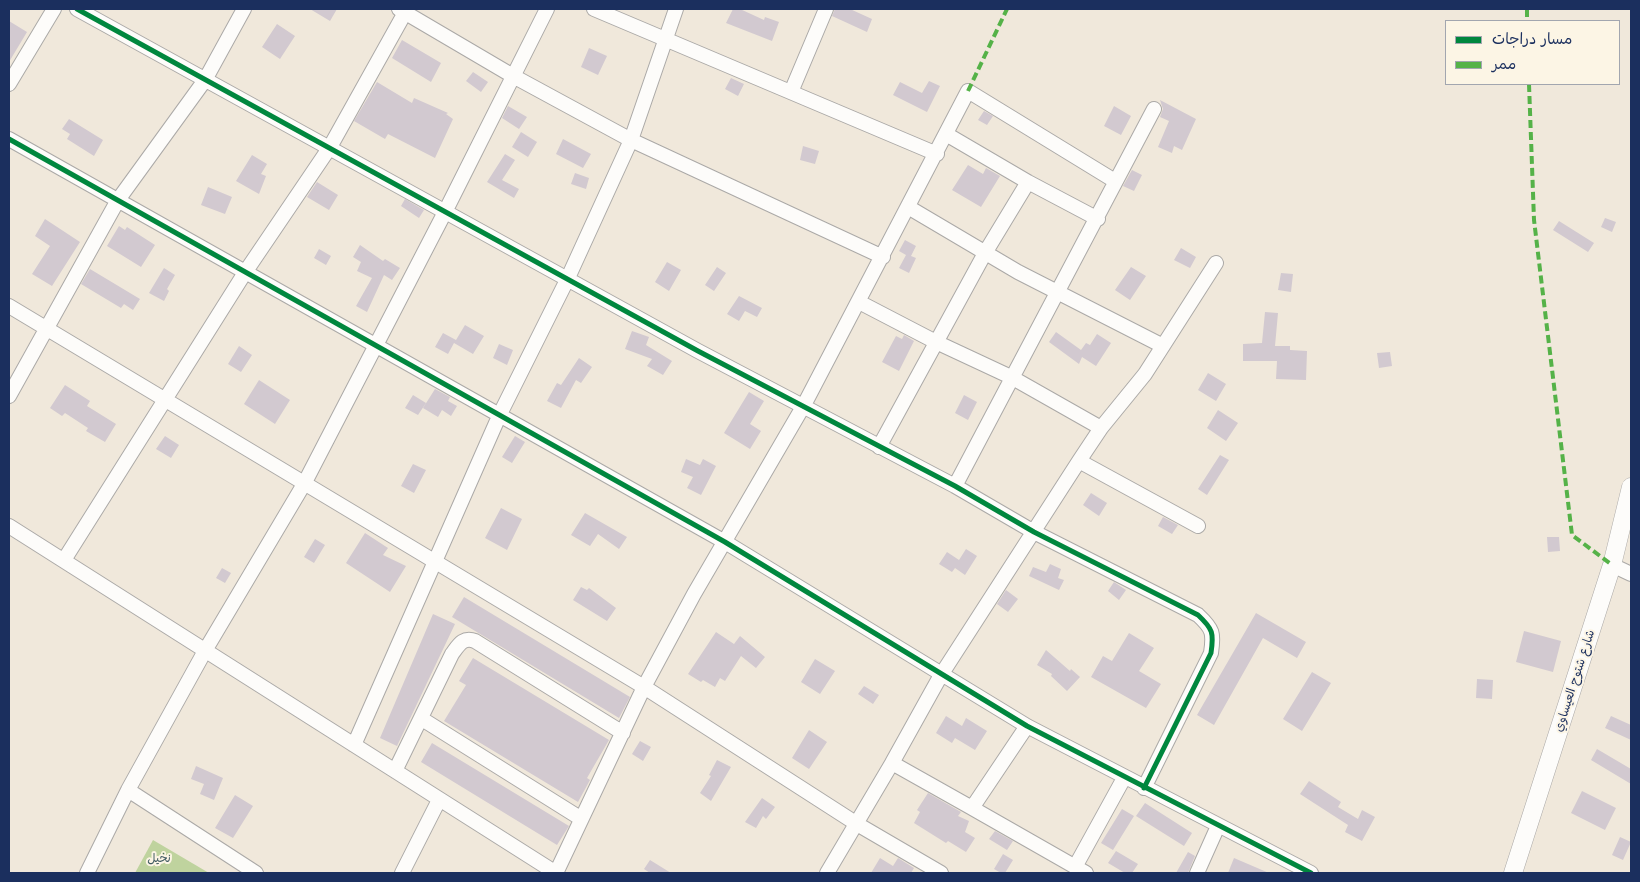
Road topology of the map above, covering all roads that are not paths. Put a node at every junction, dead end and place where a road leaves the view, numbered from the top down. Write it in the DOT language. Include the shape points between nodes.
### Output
graph roads {
  1 [pos="54,9"];
  2 [pos="77,9"];
  3 [pos="244,9"];
  4 [pos="547,9"];
  5 [pos="594,9"];
  6 [pos="676,9"];
  7 [pos="403,10"];
  8 [pos="822,10"];
  9 [pos="666,40"];
  10 [pos="513,76"];
  11 [pos="206,80"];
  12 [pos="9,84"];
  13 [pos="791,92"];
  14 [pos="1154,109"];
  15 [pos="946,134"];
  16 [pos="9,139"];
  17 [pos="631,140"];
  18 [pos="330,147"];
  19 [pos="936,154"];
  20 [pos="1115,181"];
  21 [pos="1028,182"];
  22 [pos="118,200"];
  23 [pos="908,207"];
  24 [pos="445,212"];
  25 [pos="1098,218"];
  26 [pos="985,253"];
  27 [pos="882,257"];
  28 [pos="1216,263"];
  29 [pos="246,271"];
  30 [pos="567,280"];
  31 [pos="1057,292"];
  32 [pos="859,302"];
  33 [pos="9,306"];
  34 [pos="47,328"];
  35 [pos="936,342"];
  36 [pos="376,345"];
  37 [pos="1163,346"];
  38 [pos="1011,378"];
  39 [pos="9,396"];
  40 [pos="165,399"];
  41 [pos="804,405"];
  42 [pos="500,414"];
  43 [pos="1102,428"];
  44 [pos="879,447"];
  45 [pos="1079,461"];
  46 [pos="304,484"];
  47 [pos="955,486"];
  48 [pos="1631,487"];
  49 [pos="9,526"];
  50 [pos="1198,526"];
  51 [pos="1034,532"];
  52 [pos="725,542"];
  53 [pos="64,560"];
  54 [pos="435,560"];
  55 [pos="1612,565"];
  56 [pos="1631,574"];
  57 [pos="206,649"];
  58 [pos="941,675"];
  59 [pos="644,687"];
  60 [pos="422,718"];
  61 [pos="1027,726"];
  62 [pos="622,733"];
  63 [pos="354,745"];
  64 [pos="892,763"];
  65 [pos="395,770"];
  66 [pos="1124,778"];
  67 [pos="1144,788"];
  68 [pos="128,790"];
  69 [pos="439,800"];
  70 [pos="972,808"];
  71 [pos="580,818"];
  72 [pos="857,824"];
  73 [pos="1218,826"];
  74 [pos="1081,870"];
  75 [pos="1517,872"];
  76 [pos="87,873"];
  77 [pos="256,873"];
  78 [pos="402,873"];
  79 [pos="556,873"];
  80 [pos="827,873"];
  81 [pos="941,873"];
  82 [pos="1197,873"];
  83 [pos="1311,873"];
  1 -- 12 [label="street"];
  2 -- 11 [label="street"];
  3 -- 11 [label="street"];
  4 -- 10 [label="street"];
  5 -- 9 [label="street"];
  6 -- 9 [label="street"];
  7 -- 10 [label="street"];
  7 -- 18 [label="street"];
  8 -- 13 [label="street"];
  9 -- 13 [label="street"];
  9 -- 17 [label="street"];
  10 -- 17 [label="street"];
  10 -- 24 [label="street"];
  11 -- 18 [label="street"];
  11 -- 22 [label="street"];
  13 -- 19 [label="street"];
  14 -- 20 [label="street"];
  15 -- 19 [label="street"];
  15 -- 20 [label="street" via="968,91"];
  15 -- 21 [label="street"];
  16 -- 22 [label="street"];
  17 -- 27 [label="street"];
  17 -- 30 [label="street"];
  18 -- 24 [label="street"];
  18 -- 29 [label="street"];
  19 -- 23 [label="street"];
  20 -- 25 [label="street"];
  21 -- 25 [label="street"];
  21 -- 26 [label="street"];
  22 -- 29 [label="street"];
  22 -- 34 [label="street"];
  23 -- 26 [label="street"];
  23 -- 27 [label="street"];
  24 -- 30 [label="street"];
  24 -- 36 [label="street"];
  25 -- 31 [label="street"];
  26 -- 31 [label="street"];
  26 -- 35 [label="street"];
  27 -- 32 [label="street"];
  28 -- 37 [label="street"];
  29 -- 36 [label="street"];
  29 -- 40 [label="street"];
  30 -- 41 [label="street"];
  30 -- 42 [label="street"];
  31 -- 37 [label="street"];
  31 -- 38 [label="street"];
  32 -- 35 [label="street"];
  32 -- 41 [label="street"];
  33 -- 34 [label="street"];
  34 -- 39 [label="street"];
  34 -- 40 [label="street"];
  35 -- 38 [label="street"];
  35 -- 44 [label="street"];
  36 -- 42 [label="street"];
  36 -- 46 [label="street"];
  37 -- 43 [label="street"];
  38 -- 43 [label="street"];
  38 -- 47 [label="street"];
  40 -- 46 [label="street"];
  40 -- 53 [label="street"];
  41 -- 44 [label="street"];
  41 -- 52 [label="street"];
  42 -- 52 [label="street"];
  42 -- 54 [label="street"];
  43 -- 45 [label="street"];
  44 -- 47 [label="street"];
  45 -- 50 [label="street"];
  45 -- 51 [label="street"];
  46 -- 54 [label="street"];
  46 -- 57 [label="street"];
  47 -- 51 [label="street"];
  48 -- 55 [label="street, شارع شتوح العيساوي"];
  49 -- 53 [label="street"];
  51 -- 58 [label="street"];
  51 -- 67 [label="street" via="1198,616 1210,627 1213,638 1210,653"];
  52 -- 58 [label="street"];
  52 -- 59 [label="street"];
  53 -- 57 [label="street"];
  54 -- 59 [label="street"];
  54 -- 63 [label="street"];
  55 -- 56 [label="street"];
  55 -- 75 [label="street, شارع شتوح العيساوي"];
  57 -- 63 [label="street"];
  57 -- 68 [label="street"];
  58 -- 61 [label="street"];
  58 -- 64 [label="street"];
  59 -- 62 [label="street"];
  59 -- 72 [label="street"];
  60 -- 62 [label="street" via="452,654 461,642 471,639"];
  60 -- 65 [label="street"];
  60 -- 71 [label="street"];
  61 -- 66 [label="street"];
  61 -- 70 [label="street"];
  62 -- 71 [label="street"];
  63 -- 65 [label="street"];
  64 -- 70 [label="street"];
  64 -- 72 [label="street"];
  65 -- 69 [label="street"];
  66 -- 67 [label="street"];
  66 -- 74 [label="street"];
  67 -- 73 [label="street"];
  68 -- 76 [label="street"];
  68 -- 77 [label="street"];
  69 -- 78 [label="street"];
  69 -- 79 [label="street"];
  70 -- 74 [label="street"];
  71 -- 79 [label="street"];
  72 -- 80 [label="street"];
  72 -- 81 [label="street"];
  73 -- 82 [label="street"];
  73 -- 83 [label="street"];
}
